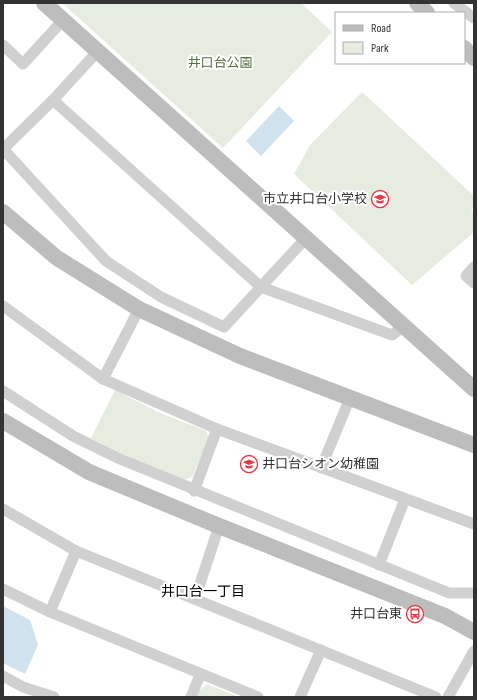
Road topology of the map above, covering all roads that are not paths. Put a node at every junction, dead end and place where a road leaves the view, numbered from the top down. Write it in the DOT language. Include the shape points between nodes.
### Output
graph roads {
  1 [pos="44,3"];
  2 [pos="417,3"];
  3 [pos="454,3"];
  4 [pos="426,12"];
  5 [pos="474,18"];
  6 [pos="63,20"];
  7 [pos="3,45"];
  8 [pos="465,49"];
  9 [pos="97,52"];
  10 [pos="474,58"];
  11 [pos="53,100"];
  12 [pos="3,149"];
  13 [pos="3,212"];
  14 [pos="306,238"];
  15 [pos="474,267"];
  16 [pos="474,282"];
  17 [pos="261,287"];
  18 [pos="3,306"];
  19 [pos="139,309"];
  20 [pos="404,326"];
  21 [pos="103,379"];
  22 [pos="474,389"];
  23 [pos="3,391"];
  24 [pos="350,398"];
  25 [pos="3,421"];
  26 [pos="217,429"];
  27 [pos="474,445"];
  28 [pos="321,468"];
  29 [pos="194,491"];
  30 [pos="405,499"];
  31 [pos="3,509"];
  32 [pos="474,524"];
  33 [pos="219,526"];
  34 [pos="76,551"];
  35 [pos="379,565"];
  36 [pos="3,589"];
  37 [pos="474,593"];
  38 [pos="195,599"];
  39 [pos="50,612"];
  40 [pos="474,632"];
  41 [pos="321,650"];
  42 [pos="474,651"];
  43 [pos="200,675"];
  44 [pos="3,676"];
  45 [pos="54,697"];
  46 [pos="191,697"];
  47 [pos="258,697"];
  48 [pos="300,697"];
  49 [pos="436,697"];
  50 [pos="448,697"];
  1 -- 6 [label="street"];
  2 -- 4 [label="street"];
  3 -- 5 [label="street"];
  6 -- 7 [label="street" via="23,64"];
  6 -- 9 [label="street"];
  8 -- 10 [label="street"];
  9 -- 11 [label="street"];
  9 -- 14 [label="street"];
  11 -- 12 [label="street"];
  11 -- 17 [label="street"];
  12 -- 17 [label="street" via="106,262 161,298 224,327"];
  13 -- 19 [label="street" via="57,258"];
  14 -- 17 [label="street"];
  14 -- 20 [label="street"];
  15 -- 16 [label="street" via="466,276"];
  17 -- 20 [label="street" via="392,335"];
  18 -- 21 [label="street"];
  19 -- 21 [label="street"];
  19 -- 24 [label="street" via="240,356"];
  20 -- 22 [label="street"];
  21 -- 26 [label="street"];
  23 -- 29 [label="street" via="74,436"];
  24 -- 27 [label="street"];
  24 -- 28 [label="street"];
  25 -- 33 [label="street" via="90,472"];
  26 -- 28 [label="street"];
  26 -- 29 [label="street"];
  28 -- 30 [label="street"];
  29 -- 35 [label="street"];
  30 -- 32 [label="street"];
  30 -- 35 [label="street"];
  31 -- 34 [label="street"];
  33 -- 38 [label="street"];
  33 -- 40 [label="street" via="445,616"];
  34 -- 38 [label="street"];
  34 -- 39 [label="street"];
  35 -- 37 [label="street" via="449,593"];
  36 -- 39 [label="street"];
  38 -- 41 [label="street"];
  39 -- 43 [label="street"];
  41 -- 48 [label="street"];
  41 -- 49 [label="street"];
  42 -- 50 [label="street"];
  43 -- 46 [label="street"];
  43 -- 47 [label="street"];
  44 -- 45 [label="street" via="23,687"];
}
